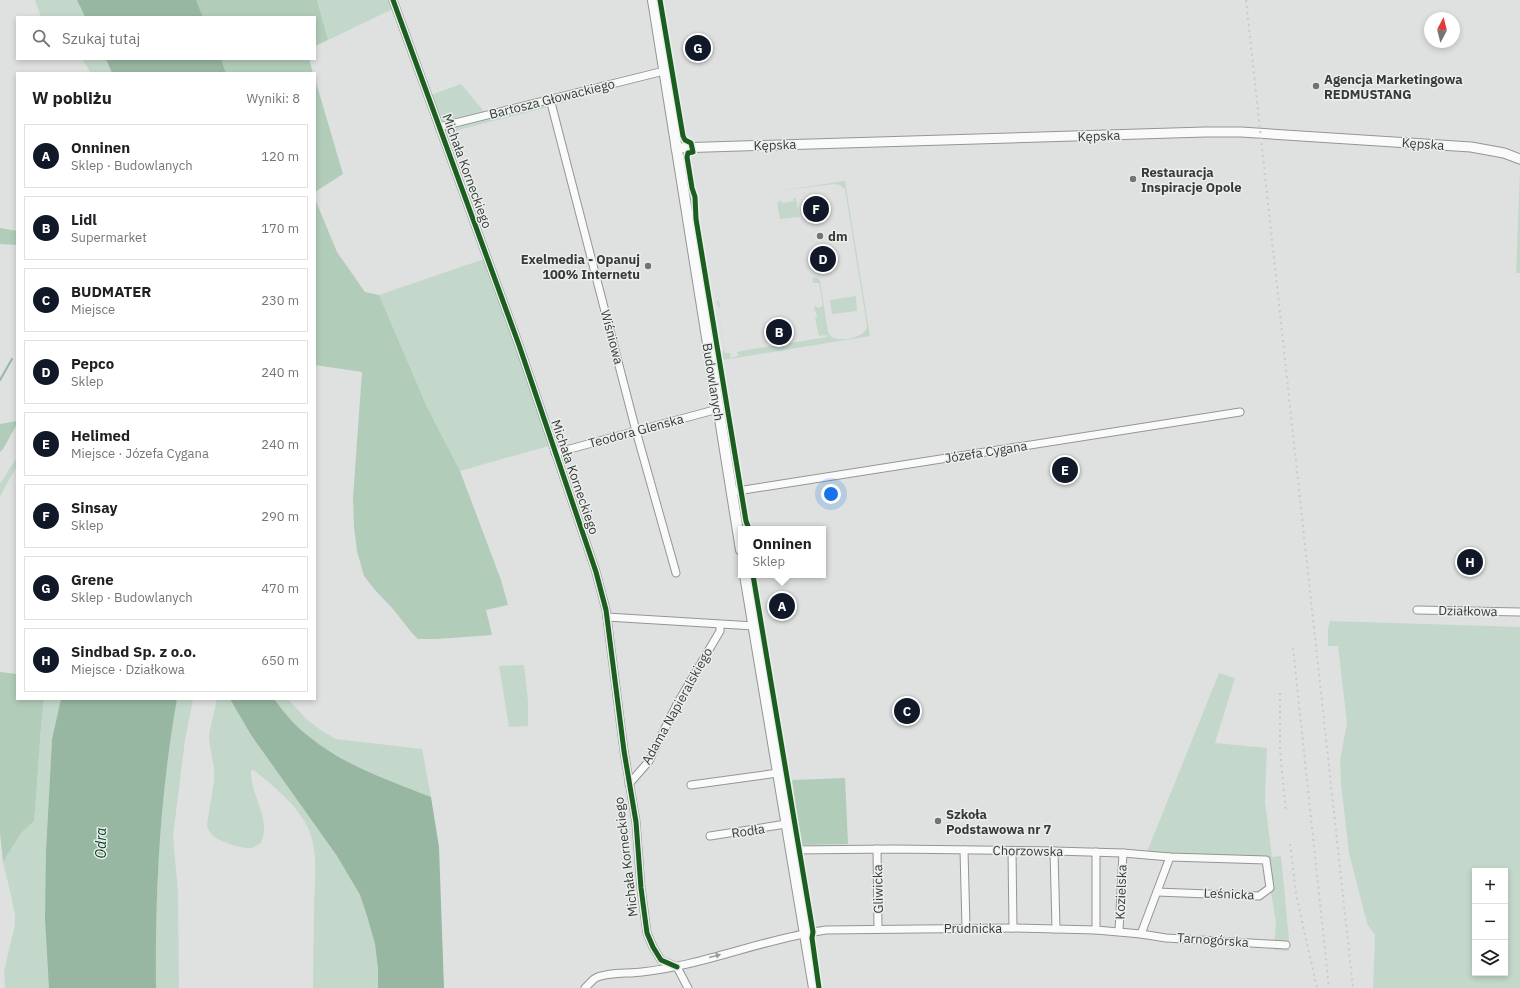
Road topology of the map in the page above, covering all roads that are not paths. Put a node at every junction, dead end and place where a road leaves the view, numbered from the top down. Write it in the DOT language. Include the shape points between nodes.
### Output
graph roads {
  1 [pos="392,0"];
  2 [pos="653,0"];
  3 [pos="664,71"];
  4 [pos="550,99"];
  5 [pos="439,127"];
  6 [pos="676,148"];
  7 [pos="1520,159"];
  8 [pos="718,409"];
  9 [pos="1240,412"];
  10 [pos="636,431"];
  11 [pos="555,453"];
  12 [pos="731,492"];
  13 [pos="738,533"];
  14 [pos="676,573"];
  15 [pos="746,578"];
  16 [pos="1417,610"];
  17 [pos="1520,612"];
  18 [pos="607,617"];
  19 [pos="720,625"];
  20 [pos="754,626"];
  21 [pos="778,772"];
  22 [pos="628,784"];
  23 [pos="691,786"];
  24 [pos="786,824"];
  25 [pos="710,836"];
  26 [pos="877,849"];
  27 [pos="791,850"];
  28 [pos="964,850"];
  29 [pos="1012,851"];
  30 [pos="1054,851"];
  31 [pos="1096,852"];
  32 [pos="1123,853"];
  33 [pos="1170,857"];
  34 [pos="1266,860"];
  35 [pos="1157,892"];
  36 [pos="966,928"];
  37 [pos="1013,928"];
  38 [pos="878,929"];
  39 [pos="1056,929"];
  40 [pos="1096,930"];
  41 [pos="1119,931"];
  42 [pos="805,934"];
  43 [pos="1141,934"];
  44 [pos="1286,945"];
  45 [pos="678,967"];
  46 [pos="585,988"];
  47 [pos="688,988"];
  48 [pos="814,988"];
  1 -- 5 [label="street, Michała Korneckiego"];
  2 -- 3 [label="main road, Budowlanych"];
  3 -- 4 [label="street, Bartosza Głowackiego"];
  3 -- 6 [label="main road, Budowlanych"];
  4 -- 5 [label="street, Bartosza Głowackiego"];
  4 -- 10 [label="street, Wiśniowa"];
  5 -- 11 [label="street, Michała Korneckiego" via="519,344"];
  6 -- 7 [label="street, Kępska" via="1241,132 1471,147 1504,153"];
  6 -- 8 [label="main road, Budowlanych"];
  8 -- 10 [label="street, Teodora Glenska"];
  8 -- 12 [label="main road, Budowlanych"];
  9 -- 12 [label="street, Józefa Cygana"];
  10 -- 11 [label="street, Teodora Glenska"];
  10 -- 14 [label="street, Wiśniowa"];
  11 -- 18 [label="street, Michała Korneckiego" via="596,572"];
  12 -- 13 [label="main road, Budowlanych"];
  15 -- 20 [label="main road"];
  16 -- 17 [label="street, Działkowa"];
  18 -- 19 [label="street"];
  18 -- 22 [label="street, Michała Korneckiego"];
  19 -- 20 [label="street"];
  19 -- 22 [label="street, Adama Napieralskiego" via="720,630 677,704 649,761"];
  20 -- 21 [label="main road"];
  21 -- 23 [label="street"];
  21 -- 24 [label="main road"];
  22 -- 45 [label="street, Michała Korneckiego" via="636,822 641,894 647,933 661,960"];
  24 -- 25 [label="street, Rodła"];
  24 -- 27 [label="main road"];
  26 -- 27 [label="street, Chorzowska"];
  26 -- 28 [label="street, Chorzowska"];
  26 -- 38 [label="street, Gliwicka"];
  27 -- 42 [label="main road"];
  28 -- 29 [label="street, Chorzowska"];
  28 -- 36 [label="street"];
  29 -- 30 [label="street, Chorzowska"];
  29 -- 37 [label="street"];
  30 -- 31 [label="street, Chorzowska"];
  30 -- 39 [label="street"];
  31 -- 32 [label="street, Chorzowska"];
  31 -- 40 [label="street"];
  32 -- 33 [label="street, Chorzowska"];
  32 -- 41 [label="street, Kozielska"];
  33 -- 34 [label="street, Chorzowska"];
  33 -- 35 [label="street"];
  34 -- 35 [label="street, Leśnicka" via="1270,888 1259,896"];
  35 -- 43 [label="street"];
  36 -- 37 [label="street, Prudnicka"];
  36 -- 38 [label="street, Prudnicka"];
  37 -- 39 [label="street, Prudnicka"];
  38 -- 42 [label="street, Prudnicka" via="826,930"];
  39 -- 40 [label="street, Prudnicka"];
  40 -- 41 [label="street, Prudnicka"];
  41 -- 43 [label="street, Prudnicka"];
  45 -- 42 [label="street, Prudnicka, one-way"];
  42 -- 48 [label="main road"];
  43 -- 44 [label="street, Tarnogórska" via="1166,938"];
  45 -- 46 [label="street, Prudnicka" via="604,975 594,979"];
  45 -- 47 [label="street"];
}
